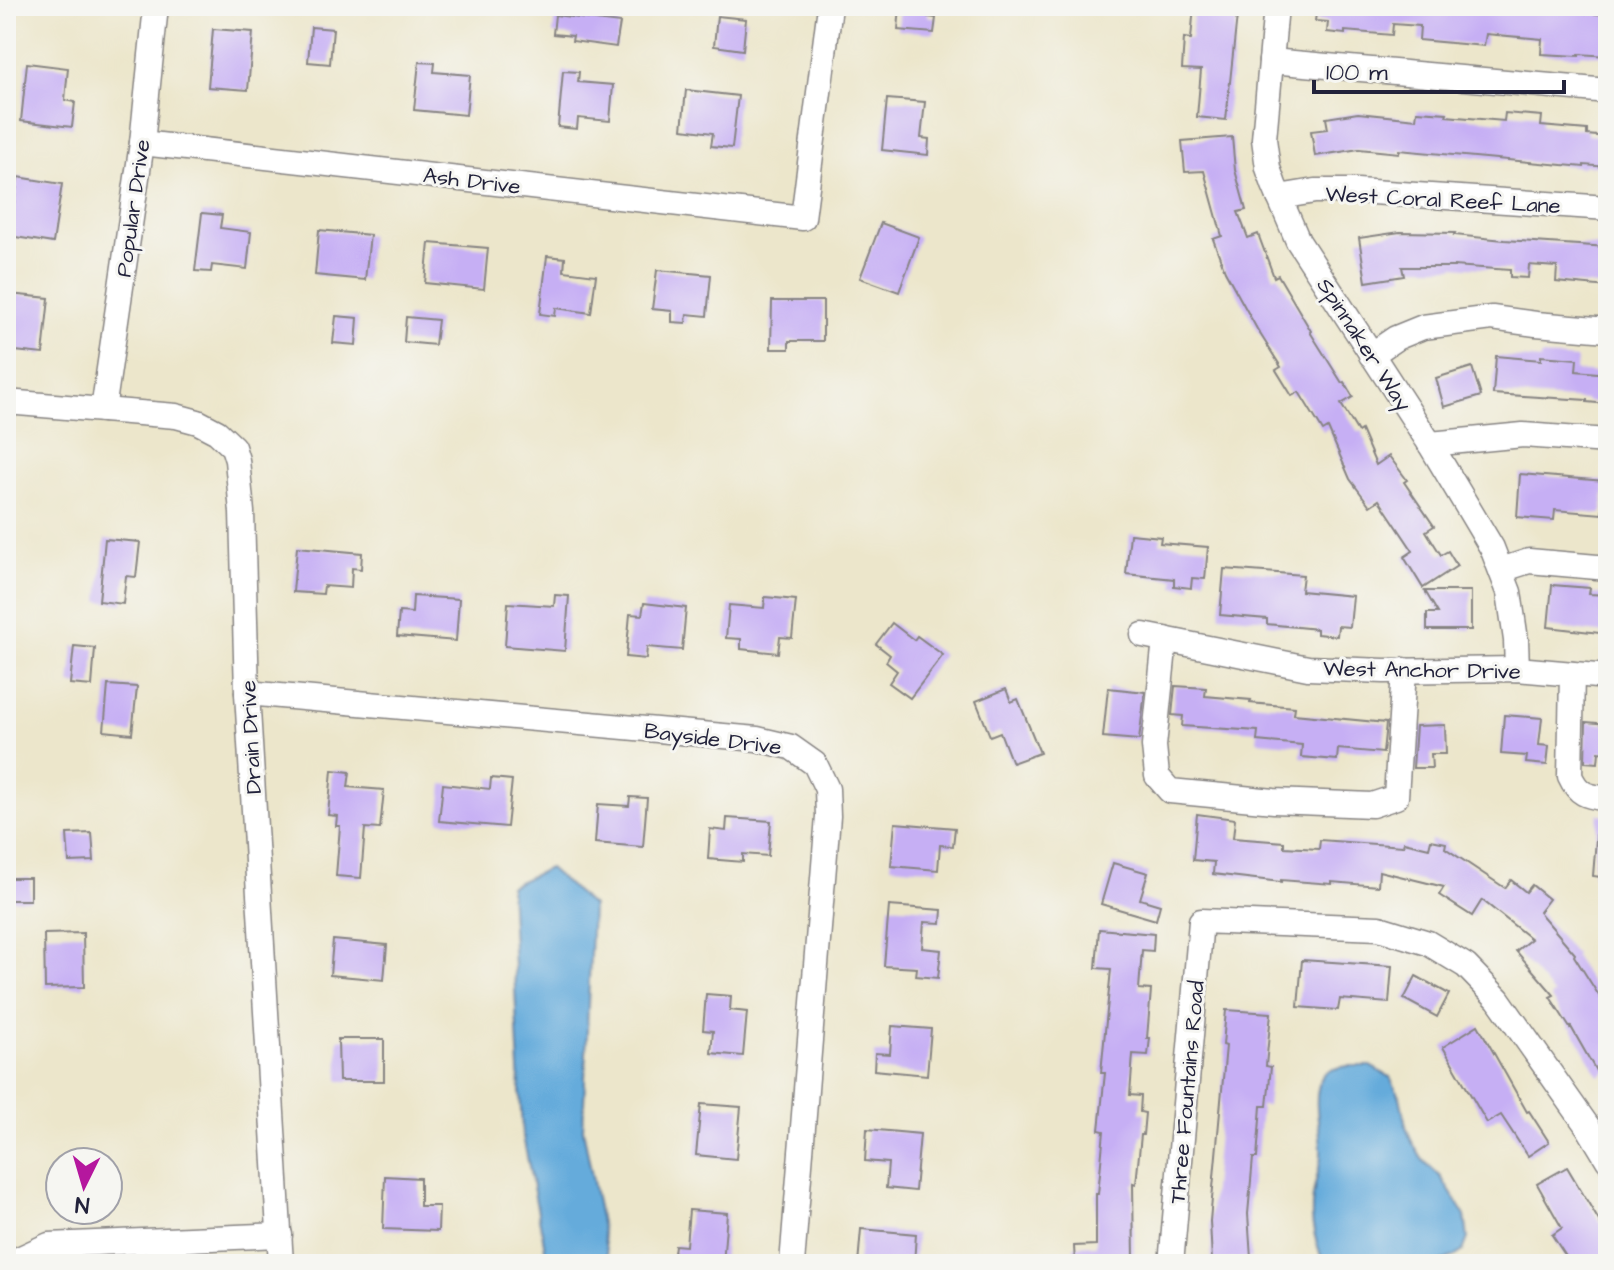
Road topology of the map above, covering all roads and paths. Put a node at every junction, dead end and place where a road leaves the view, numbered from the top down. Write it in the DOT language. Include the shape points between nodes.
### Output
graph roads {
  1 [pos="156,6"];
  2 [pos="830,6"];
  3 [pos="1276,6"];
  4 [pos="1271,61"];
  5 [pos="1608,91"];
  6 [pos="142,143"];
  7 [pos="1279,197"];
  8 [pos="1608,208"];
  9 [pos="1608,330"];
  10 [pos="1371,355"];
  11 [pos="6,402"];
  12 [pos="103,410"];
  13 [pos="1608,441"];
  14 [pos="1430,444"];
  15 [pos="1608,568"];
  16 [pos="1501,570"];
  17 [pos="1517,669"];
  18 [pos="1404,670"];
  19 [pos="1572,674"];
  20 [pos="1608,677"];
  21 [pos="247,693"];
  22 [pos="1608,799"];
  23 [pos="1598,1120"];
  24 [pos="1608,1160"];
  25 [pos="280,1235"];
  26 [pos="8,1264"];
  27 [pos="281,1264"];
  28 [pos="792,1264"];
  29 [pos="1171,1264"];
  1 -- 6 [label="street, Popular Drive"];
  2 -- 6 [label="street, Ash Drive" via="803,218"];
  3 -- 4 [label="street, Spinnaker Way"];
  4 -- 5 [label="street"];
  4 -- 7 [label="street, Spinnaker Way" via="1264,139"];
  6 -- 12 [label="street, Popular Drive"];
  7 -- 8 [label="street, West Coral Reef Lane" via="1357,191"];
  7 -- 10 [label="street, Spinnaker Way" via="1298,241"];
  9 -- 10 [label="street" via="1492,318 1423,327"];
  10 -- 14 [label="street, Spinnaker Way"];
  11 -- 12 [label="street, Drain Drive"];
  12 -- 21 [label="street, Drain Drive" via="198,422 233,447 242,512"];
  13 -- 14 [label="street" via="1523,435"];
  14 -- 16 [label="street, Spinnaker Way"];
  15 -- 16 [label="street" via="1529,561"];
  16 -- 17 [label="street, Spinnaker Way" via="1509,592"];
  17 -- 18 [label="street, West Anchor Drive"];
  17 -- 19 [label="street, West Anchor Drive"];
  18 -- 18 [label="street, West Anchor Drive" via="1308,668 1154,637 1157,776 1170,791 1274,801 1372,805 1396,797"];
  19 -- 20 [label="street, West Anchor Drive"];
  19 -- 22 [label="street" via="1570,776 1575,788"];
  21 -- 25 [label="street, Drain Drive"];
  21 -- 28 [label="street, Bayside Drive" via="757,739 791,747 815,764 827,789 828,816"];
  23 -- 24 [label="street"];
  23 -- 29 [label="street, Three Fountains Road" via="1498,999 1466,966 1428,943 1379,928 1201,921"];
  25 -- 26 [label="street" via="49,1245"];
  25 -- 27 [label="street, Drain Drive"];
}
